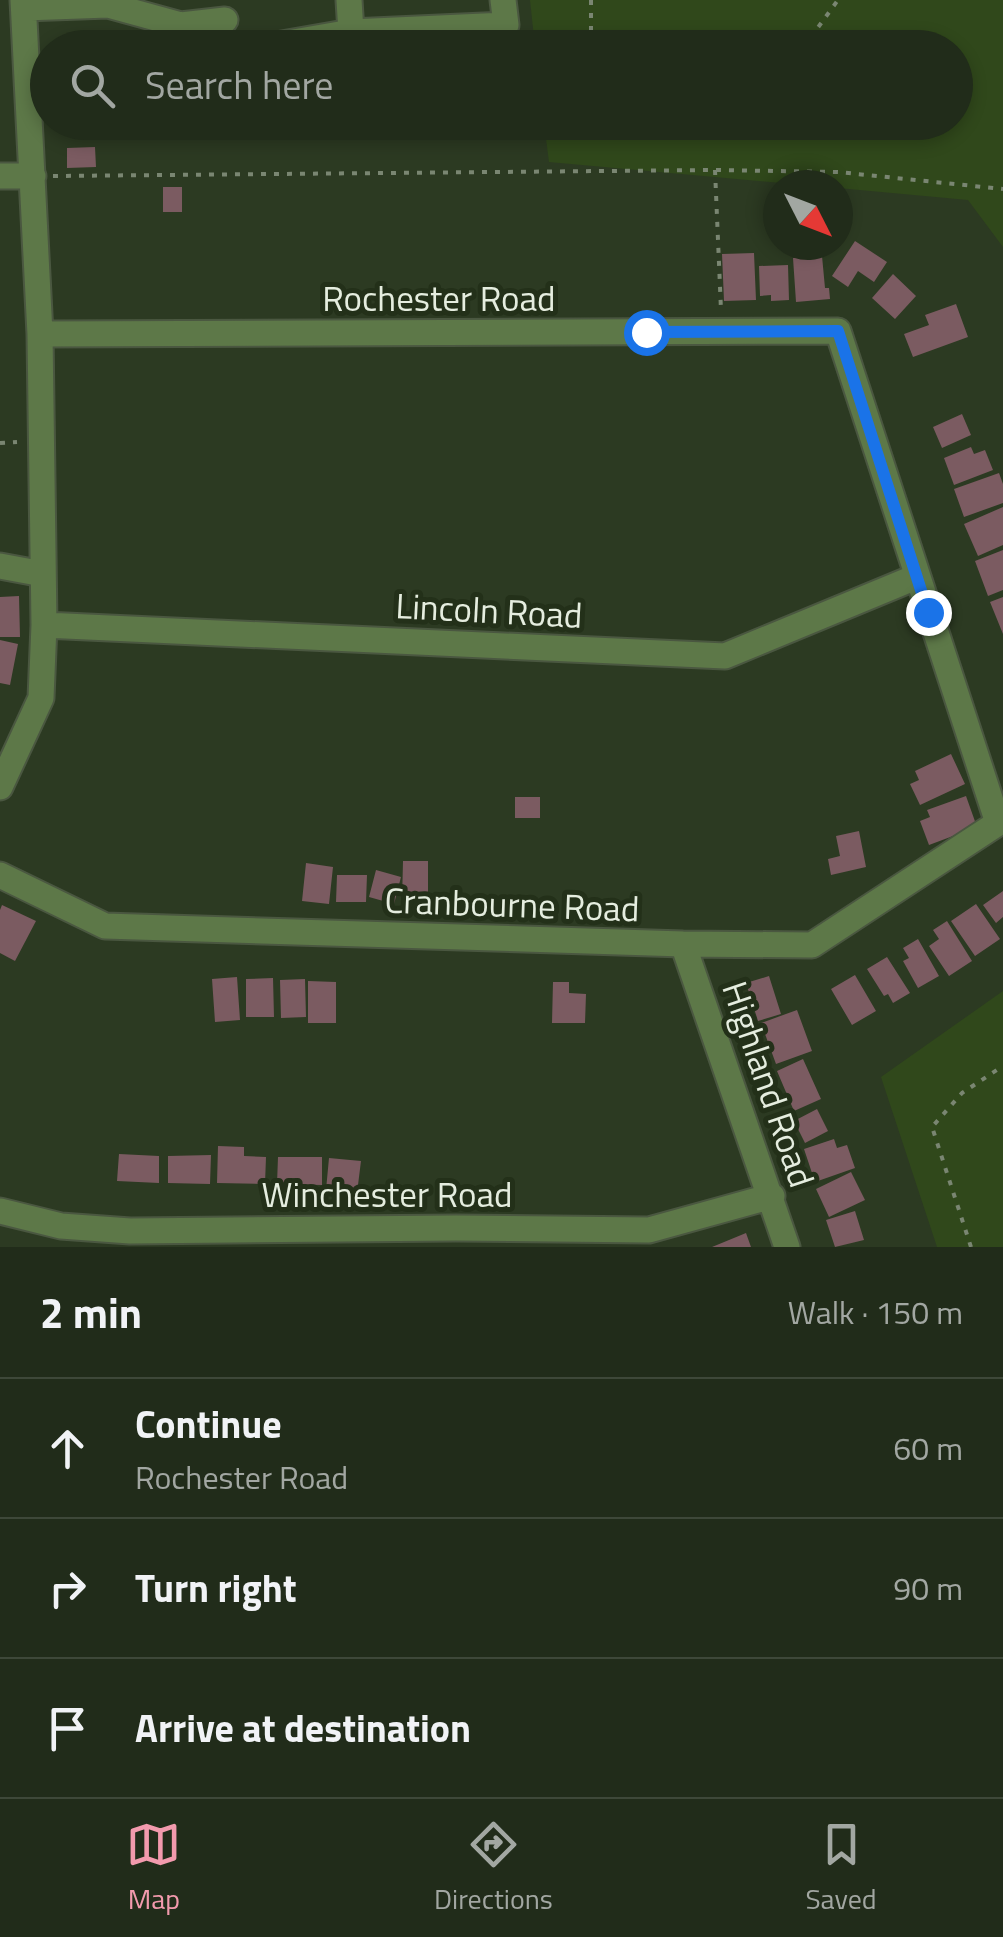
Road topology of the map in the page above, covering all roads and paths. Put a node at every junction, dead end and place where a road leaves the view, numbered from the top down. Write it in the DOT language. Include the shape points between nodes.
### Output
graph roads {
  1 [pos="349,0"];
  2 [pos="503,0"];
  3 [pos="591,0"];
  4 [pos="838,0"];
  5 [pos="24,4"];
  6 [pos="225,20"];
  7 [pos="351,30"];
  8 [pos="395,30"];
  9 [pos="591,30"];
  10 [pos="816,30"];
  11 [pos="30,107"];
  12 [pos="32,140"];
  13 [pos="715,170"];
  14 [pos="0,176"];
  15 [pos="34,176"];
  16 [pos="1003,190"];
  17 [pos="722,332"];
  18 [pos="40,334"];
  19 [pos="0,566"];
  20 [pos="43,574"];
  21 [pos="916,577"];
  22 [pos="44,626"];
  23 [pos="0,787"];
  24 [pos="0,875"];
  25 [pos="682,944"];
  26 [pos="1003,1066"];
  27 [pos="772,1196"];
  28 [pos="0,1212"];
  29 [pos="459,1237"];
  30 [pos="128,1239"];
  31 [pos="787,1247"];
  32 [pos="972,1247"];
  1 -- 7 [label="street"];
  2 -- 8 [label="street" via="506,25"];
  3 -- 9 [label="path"];
  4 -- 10 [label="path"];
  5 -- 6 [label="street" via="108,6 181,26"];
  5 -- 11 [label="street"];
  12 -- 15 [label="street"];
  13 -- 15 [label="path"];
  13 -- 16 [label="path" via="838,172"];
  13 -- 17 [label="path"];
  14 -- 15 [label="street"];
  15 -- 18 [label="street"];
  17 -- 18 [label="street, Rochester Road"];
  17 -- 21 [label="street, Rochester Road" via="838,331"];
  18 -- 20 [label="street"];
  19 -- 20 [label="street"];
  20 -- 22 [label="street"];
  21 -- 22 [label="street, Lincoln Road" via="726,656"];
  21 -- 25 [label="street, Cranbourne Road" via="998,823 812,945"];
  22 -- 23 [label="street" via="41,698"];
  24 -- 25 [label="street, Cranbourne Road" via="104,926"];
  25 -- 27 [label="street, Highland Road"];
  26 -- 32 [label="path" via="962,1093 932,1128"];
  27 -- 29 [label="street, Winchester Road" via="649,1230"];
  27 -- 31 [label="street, Highland Road"];
  28 -- 30 [label="street, Winchester Road"];
  29 -- 30 [label="street, Winchester Road"];
}
